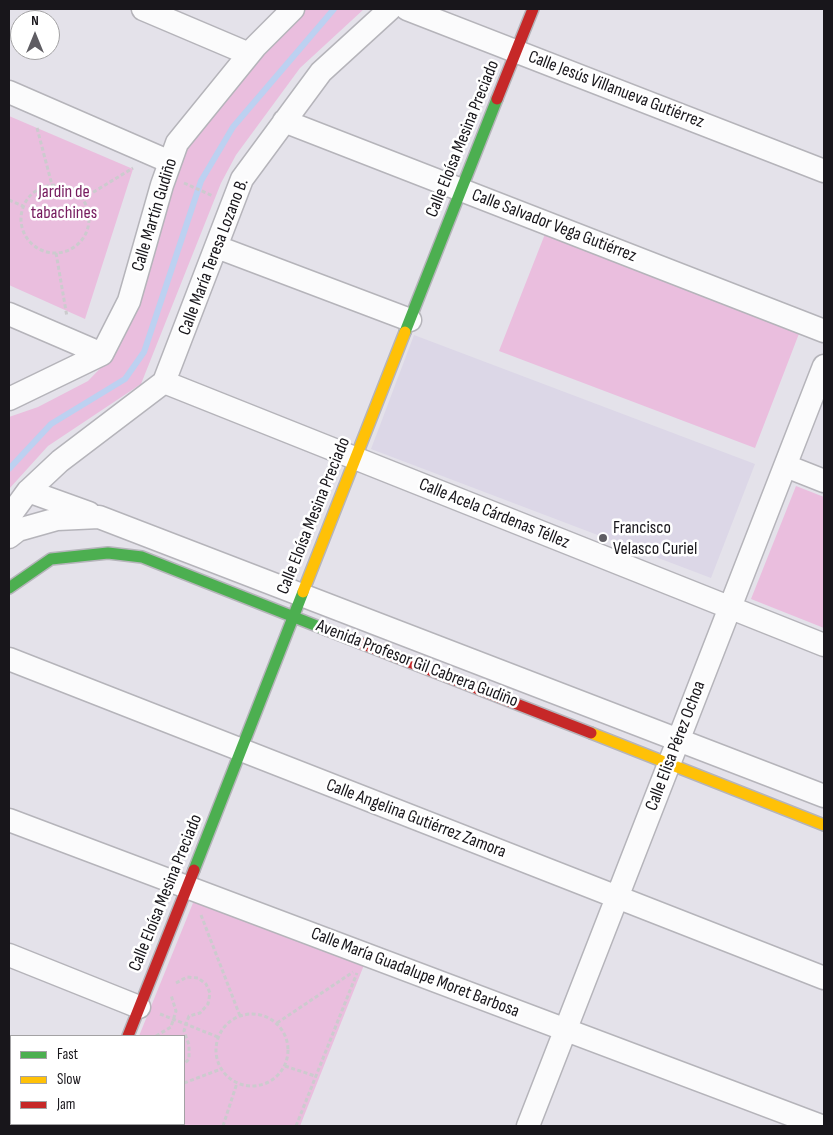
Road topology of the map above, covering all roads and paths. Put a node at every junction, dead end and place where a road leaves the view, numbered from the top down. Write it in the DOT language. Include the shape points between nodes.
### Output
graph roads {
  1 [pos="143,9"];
  2 [pos="293,9"];
  3 [pos="390,9"];
  4 [pos="407,9"];
  5 [pos="533,9"];
  6 [pos="516,51"];
  7 [pos="249,54"];
  8 [pos="9,92"];
  9 [pos="284,121"];
  10 [pos="36,125"];
  11 [pos="170,162"];
  12 [pos="137,166"];
  13 [pos="824,171"];
  14 [pos="185,183"];
  15 [pos="52,185"];
  16 [pos="461,190"];
  17 [pos="210,195"];
  18 [pos="82,199"];
  19 [pos="9,200"];
  20 [pos="23,206"];
  21 [pos="217,247"];
  22 [pos="56,254"];
  23 [pos="9,314"];
  24 [pos="410,320"];
  25 [pos="68,321"];
  26 [pos="824,331"];
  27 [pos="102,354"];
  28 [pos="824,366"];
  29 [pos="164,382"];
  30 [pos="9,399"];
  31 [pos="356,459"];
  32 [pos="786,466"];
  33 [pos="824,481"];
  34 [pos="28,491"];
  35 [pos="9,517"];
  36 [pos="98,517"];
  37 [pos="9,537"];
  38 [pos="9,588"];
  39 [pos="302,595"];
  40 [pos="730,608"];
  41 [pos="294,616"];
  42 [pos="824,645"];
  43 [pos="9,659"];
  44 [pos="679,740"];
  45 [pos="241,750"];
  46 [pos="670,764"];
  47 [pos="824,796"];
  48 [pos="9,820"];
  49 [pos="824,825"];
  50 [pos="192,896"];
  51 [pos="618,898"];
  52 [pos="9,955"];
  53 [pos="824,978"];
  54 [pos="174,986"];
  55 [pos="171,991"];
  56 [pos="147,1010"];
  57 [pos="240,1016"];
  58 [pos="173,1019"];
  59 [pos="277,1023"];
  60 [pos="186,1024"];
  61 [pos="566,1030"];
  62 [pos="129,1035"];
  63 [pos="158,1035"];
  64 [pos="218,1037"];
  65 [pos="185,1063"];
  66 [pos="285,1066"];
  67 [pos="221,1069"];
  68 [pos="315,1076"];
  69 [pos="185,1083"];
  70 [pos="237,1083"];
  71 [pos="222,1126"];
  72 [pos="296,1126"];
  73 [pos="528,1126"];
  74 [pos="821,1126"];
  1 -- 7 [label="street"];
  2 -- 7 [label="street, Calle Martín Gudiño"];
  3 -- 9 [label="street, Calle María Teresa Lozano B." via="321,72"];
  4 -- 6 [label="street, Calle Jesús Villanueva Gutiérrez"];
  5 -- 6 [label="street, Calle Eloísa Mesina Preciado"];
  6 -- 13 [label="street, Calle Jesús Villanueva Gutiérrez"];
  6 -- 16 [label="street, Calle Eloísa Mesina Preciado"];
  7 -- 11 [label="street, Calle Martín Gudiño" via="177,143"];
  8 -- 11 [label="street"];
  9 -- 16 [label="street, Calle Salvador Vega Gutiérrez"];
  9 -- 21 [label="street, Calle María Teresa Lozano B." via="242,179"];
  10 -- 15 [label="path"];
  11 -- 27 [label="street, Calle Martín Gudiño" via="129,301"];
  12 -- 18 [label="path"];
  14 -- 17 [label="path"];
  15 -- 18 [label="path" via="68,188"];
  15 -- 20 [label="path" via="34,192"];
  16 -- 24 [label="street, Calle Eloísa Mesina Preciado"];
  16 -- 26 [label="street, Calle Salvador Vega Gutiérrez"];
  18 -- 22 [label="path" via="89,219 83,239 76,246"];
  19 -- 20 [label="path"];
  20 -- 22 [label="path" via="21,228 26,239 44,252"];
  21 -- 24 [label="street"];
  21 -- 29 [label="street, Calle María Teresa Lozano B."];
  22 -- 25 [label="path"];
  23 -- 27 [label="street"];
  24 -- 31 [label="street, Calle Eloísa Mesina Preciado"];
  27 -- 30 [label="street"];
  28 -- 32 [label="street, Calle Elisa Pérez Ochoa"];
  29 -- 31 [label="street, Calle Acela Cárdenas Téllez"];
  29 -- 34 [label="street" via="60,460"];
  31 -- 39 [label="street, Calle Eloísa Mesina Preciado"];
  31 -- 40 [label="street, Calle Acela Cárdenas Téllez"];
  32 -- 33 [label="street"];
  32 -- 40 [label="street, Calle Elisa Pérez Ochoa"];
  34 -- 35 [label="street"];
  34 -- 36 [label="street, Avenida Profesor Gil Cabrera Gudiño"];
  36 -- 37 [label="street, Avenida Profesor Gil Cabrera Gudiño" via="57,519 18,530"];
  36 -- 39 [label="street, Avenida Profesor Gil Cabrera Gudiño"];
  38 -- 41 [label="street, Avenida Profesor Gil Cabrera Gudiño" via="51,559 108,553 142,557"];
  39 -- 41 [label="street, Calle Eloísa Mesina Preciado"];
  39 -- 44 [label="street, Avenida Profesor Gil Cabrera Gudiño"];
  40 -- 42 [label="street, Calle Acela Cárdenas Téllez"];
  40 -- 44 [label="street, Calle Elisa Pérez Ochoa"];
  41 -- 45 [label="street, Calle Eloísa Mesina Preciado"];
  41 -- 46 [label="street, Avenida Profesor Gil Cabrera Gudiño"];
  43 -- 45 [label="street, Calle Angelina Gutiérrez Zamora"];
  44 -- 46 [label="street, Calle Elisa Pérez Ochoa"];
  44 -- 47 [label="street, Avenida Profesor Gil Cabrera Gudiño"];
  45 -- 50 [label="street, Calle Eloísa Mesina Preciado"];
  45 -- 51 [label="street, Calle Angelina Gutiérrez Zamora"];
  46 -- 49 [label="street, Avenida Profesor Gil Cabrera Gudiño"];
  46 -- 51 [label="street, Calle Elisa Pérez Ochoa"];
  48 -- 50 [label="street, Calle María Guadalupe Moret Barbosa"];
  50 -- 56 [label="street, Calle Eloísa Mesina Preciado"];
  50 -- 57 [label="path"];
  50 -- 61 [label="street, Calle María Guadalupe Moret Barbosa"];
  51 -- 53 [label="street, Calle Angelina Gutiérrez Zamora"];
  51 -- 61 [label="street, Calle Elisa Pérez Ochoa"];
  52 -- 56 [label="street"];
  54 -- 60 [label="path" via="187,977 198,978 210,993 208,1004 190,1016"];
  55 -- 58 [label="path" via="176,1011"];
  56 -- 58 [label="path"];
  56 -- 62 [label="street, Calle Eloísa Mesina Preciado"];
  57 -- 59 [label="path" via="259,1014"];
  57 -- 64 [label="path" via="227,1024"];
  58 -- 60 [label="path"];
  58 -- 63 [label="path" via="170,1027"];
  59 -- 66 [label="path" via="288,1043"];
  59 -- 68 [label="path" via="359,968"];
  60 -- 64 [label="path"];
  60 -- 65 [label="path" via="184,1032 190,1045 189,1058"];
  61 -- 73 [label="street, Calle Elisa Pérez Ochoa"];
  61 -- 74 [label="street, Calle María Guadalupe Moret Barbosa"];
  64 -- 67 [label="path" via="217,1059"];
  66 -- 68 [label="path"];
  66 -- 70 [label="path" via="270,1082 248,1086"];
  67 -- 69 [label="path"];
  67 -- 70 [label="path"];
  68 -- 72 [label="path"];
  70 -- 71 [label="path"];
}
